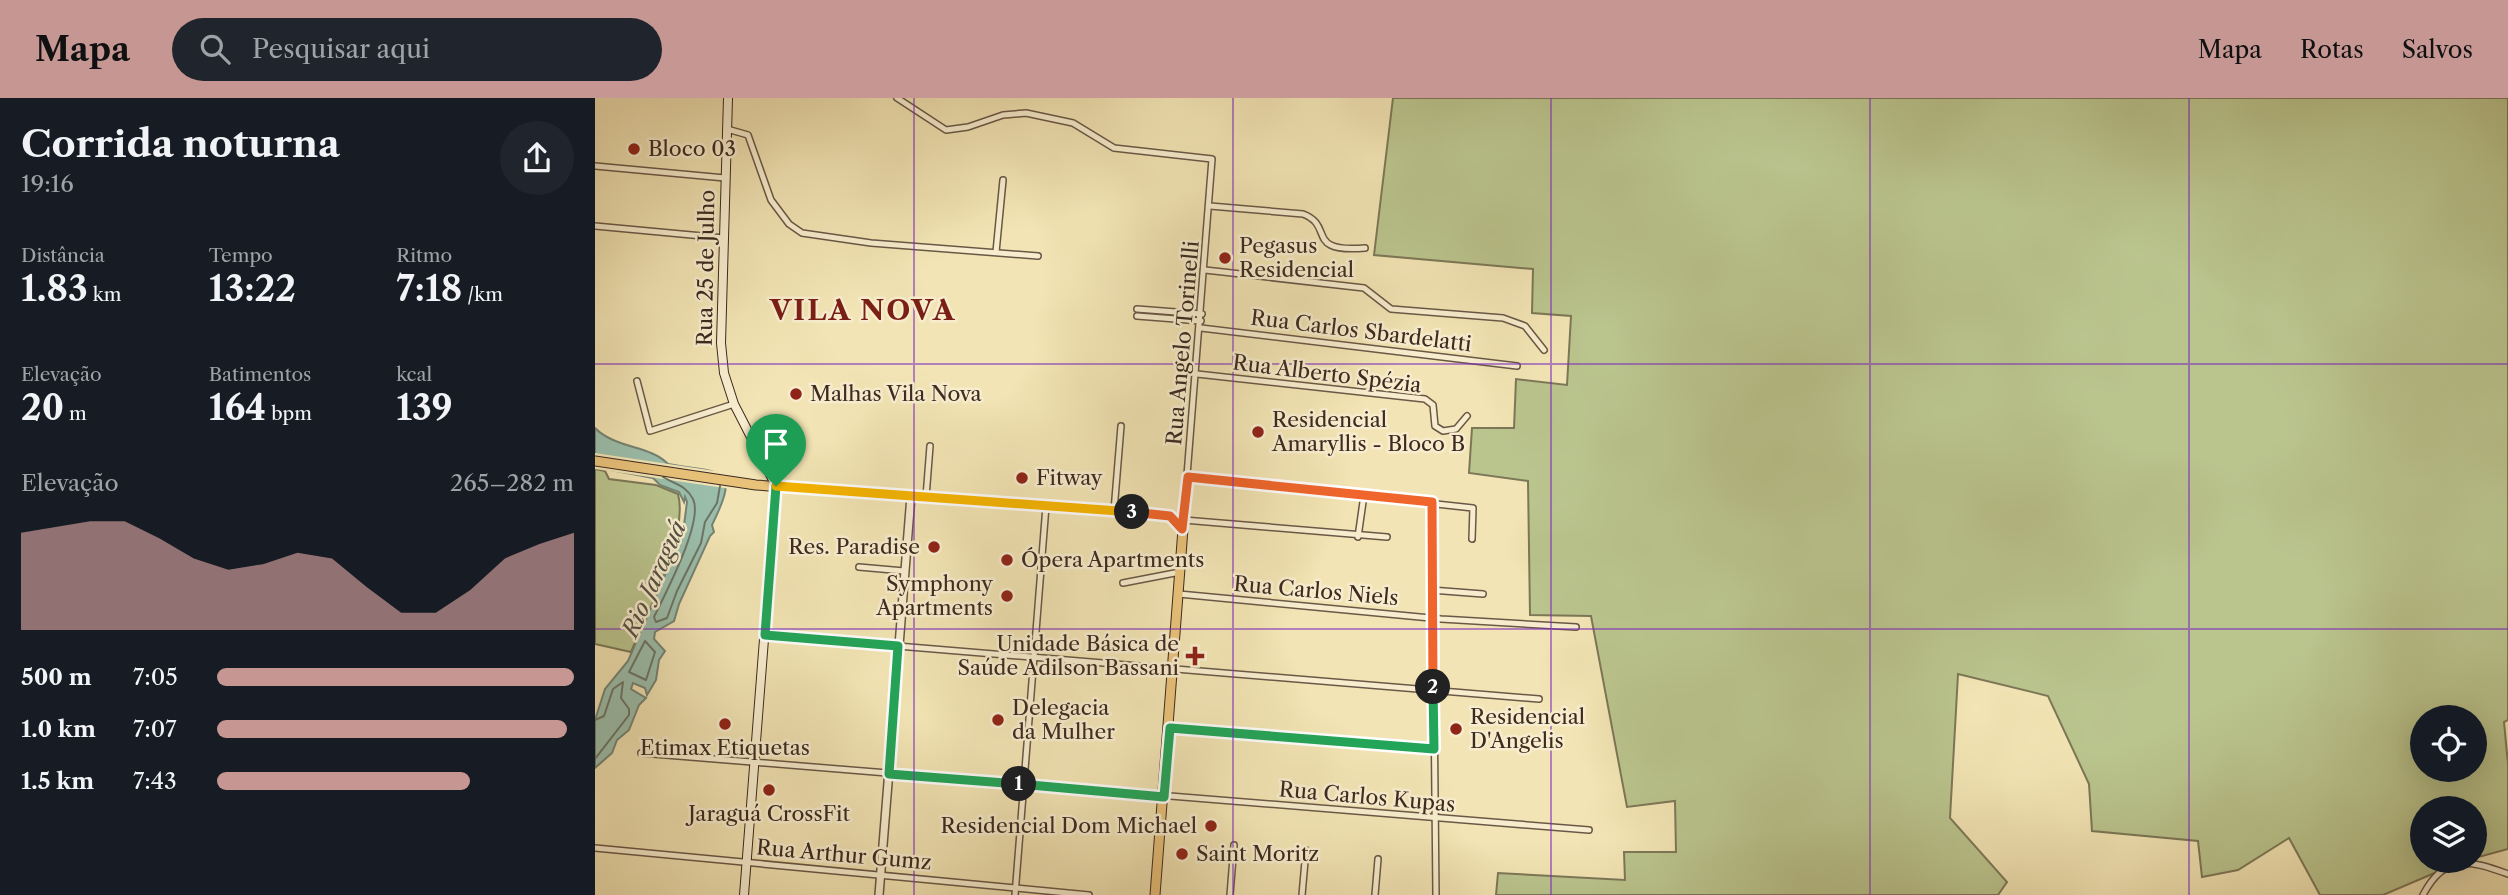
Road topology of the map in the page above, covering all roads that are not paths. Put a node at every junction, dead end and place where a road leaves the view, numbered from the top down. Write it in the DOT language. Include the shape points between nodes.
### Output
graph roads {
  1 [pos="728,98"];
  2 [pos="897,98"];
  3 [pos="727,129"];
  4 [pos="595,166"];
  5 [pos="725,178"];
  6 [pos="1003,180"];
  7 [pos="1210,206"];
  8 [pos="595,226"];
  9 [pos="724,239"];
  10 [pos="1366,248"];
  11 [pos="996,252"];
  12 [pos="1038,256"];
  13 [pos="1205,270"];
  14 [pos="1137,312"];
  15 [pos="1201,321"];
  16 [pos="1544,350"];
  17 [pos="1517,366"];
  18 [pos="1197,374"];
  19 [pos="637,381"];
  20 [pos="734,404"];
  21 [pos="1467,416"];
  22 [pos="1121,426"];
  23 [pos="930,446"];
  24 [pos="595,461"];
  25 [pos="1188,477"];
  26 [pos="776,486"];
  27 [pos="1364,495"];
  28 [pos="911,496"];
  29 [pos="926,497"];
  30 [pos="1432,502"];
  31 [pos="1046,506"];
  32 [pos="1114,511"];
  33 [pos="1183,524"];
  34 [pos="1357,537"];
  35 [pos="1387,537"];
  36 [pos="1472,538"];
  37 [pos="859,568"];
  38 [pos="904,571"];
  39 [pos="1180,572"];
  40 [pos="1123,583"];
  41 [pos="1431,590"];
  42 [pos="1179,594"];
  43 [pos="1483,594"];
  44 [pos="1432,618"];
  45 [pos="1576,627"];
  46 [pos="765,635"];
  47 [pos="898,646"];
  48 [pos="1034,658"];
  49 [pos="1174,669"];
  50 [pos="1433,690"];
  51 [pos="1539,699"];
  52 [pos="1170,728"];
  53 [pos="1434,749"];
  54 [pos="641,753"];
  55 [pos="755,763"];
  56 [pos="889,774"];
  57 [pos="1024,784"];
  58 [pos="1164,797"];
  59 [pos="1435,818"];
  60 [pos="1589,830"];
  61 [pos="1234,845"];
  62 [pos="595,848"];
  63 [pos="1306,850"];
  64 [pos="1378,859"];
  65 [pos="746,862"];
  66 [pos="881,874"];
  67 [pos="2508,874"];
  68 [pos="1016,891"];
  69 [pos="744,895"];
  70 [pos="879,895"];
  71 [pos="1089,895"];
  72 [pos="1155,895"];
  73 [pos="1230,895"];
  74 [pos="1302,895"];
  75 [pos="1375,895"];
  76 [pos="1436,895"];
  77 [pos="2423,895"];
  1 -- 3 [label="main road, Rua 25 de Julho"];
  2 -- 7 [label="street, Rua Angelo Torinelli" via="946,130 1026,113 1073,123 1114,148 1212,159"];
  3 -- 5 [label="main road, Rua 25 de Julho"];
  3 -- 11 [label="street" via="748,135 771,200 802,233"];
  4 -- 5 [label="street"];
  5 -- 9 [label="main road, Rua 25 de Julho"];
  6 -- 11 [label="street"];
  7 -- 10 [label="street" via="1303,214 1334,248"];
  7 -- 13 [label="street, Rua Angelo Torinelli"];
  8 -- 9 [label="street"];
  9 -- 20 [label="main road, Rua 25 de Julho" via="721,344"];
  11 -- 12 [label="street"];
  13 -- 15 [label="street, Rua Angelo Torinelli"];
  13 -- 16 [label="street" via="1364,288 1391,309 1503,318 1525,326"];
  14 -- 15 [label="street, Rua Carlos Sbardelatti"];
  15 -- 17 [label="street, Rua Carlos Sbardelatti"];
  15 -- 18 [label="street, Rua Angelo Torinelli"];
  18 -- 21 [label="street, Rua Alberto Spézia" via="1425,399 1433,405 1435,426 1443,431 1456,429"];
  18 -- 25 [label="street, Rua Angelo Torinelli"];
  19 -- 20 [label="street" via="650,430"];
  20 -- 26 [label="main road, Rua 25 de Julho"];
  22 -- 32 [label="street"];
  23 -- 29 [label="street"];
  24 -- 26 [label="main road"];
  25 -- 27 [label="street"];
  25 -- 33 [label="street, Rua Angelo Torinelli"];
  26 -- 28 [label="main road"];
  26 -- 46 [label="main road"];
  27 -- 30 [label="street"];
  27 -- 34 [label="street"];
  28 -- 29 [label="main road"];
  28 -- 38 [label="street"];
  29 -- 31 [label="main road"];
  30 -- 36 [label="street" via="1473,508"];
  30 -- 41 [label="street"];
  31 -- 32 [label="main road"];
  31 -- 48 [label="street"];
  32 -- 33 [label="main road" via="1170,516"];
  33 -- 34 [label="street"];
  33 -- 39 [label="main road"];
  34 -- 35 [label="street"];
  37 -- 38 [label="street"];
  38 -- 47 [label="street"];
  39 -- 40 [label="street"];
  39 -- 42 [label="main road"];
  41 -- 43 [label="street"];
  41 -- 44 [label="street"];
  42 -- 44 [label="street, Rua Carlos Niels"];
  42 -- 49 [label="main road"];
  44 -- 45 [label="street, Rua Carlos Niels"];
  44 -- 50 [label="street"];
  46 -- 47 [label="street"];
  46 -- 55 [label="main road"];
  47 -- 48 [label="street"];
  47 -- 56 [label="street"];
  48 -- 49 [label="street"];
  48 -- 57 [label="street"];
  49 -- 50 [label="street"];
  49 -- 52 [label="main road"];
  50 -- 51 [label="street"];
  50 -- 53 [label="street"];
  52 -- 53 [label="street"];
  52 -- 58 [label="main road"];
  53 -- 59 [label="street"];
  54 -- 55 [label="street, Rua Carlos Kupas"];
  55 -- 56 [label="street, Rua Carlos Kupas"];
  55 -- 65 [label="main road"];
  56 -- 57 [label="street, Rua Carlos Kupas"];
  56 -- 66 [label="street"];
  57 -- 58 [label="street, Rua Carlos Kupas"];
  57 -- 68 [label="street"];
  58 -- 59 [label="street, Rua Carlos Kupas"];
  58 -- 72 [label="main road"];
  59 -- 60 [label="street, Rua Carlos Kupas"];
  59 -- 76 [label="street"];
  61 -- 73 [label="street"];
  62 -- 65 [label="street, Rua Arthur Gumz"];
  63 -- 74 [label="street"];
  64 -- 75 [label="street"];
  65 -- 66 [label="street, Rua Arthur Gumz"];
  65 -- 69 [label="main road"];
  66 -- 68 [label="street, Rua Arthur Gumz"];
  66 -- 70 [label="street"];
  67 -- 77 [label="street" via="2482,865 2455,864 2433,877"];
  68 -- 71 [label="street, Rua Arthur Gumz"];
}
